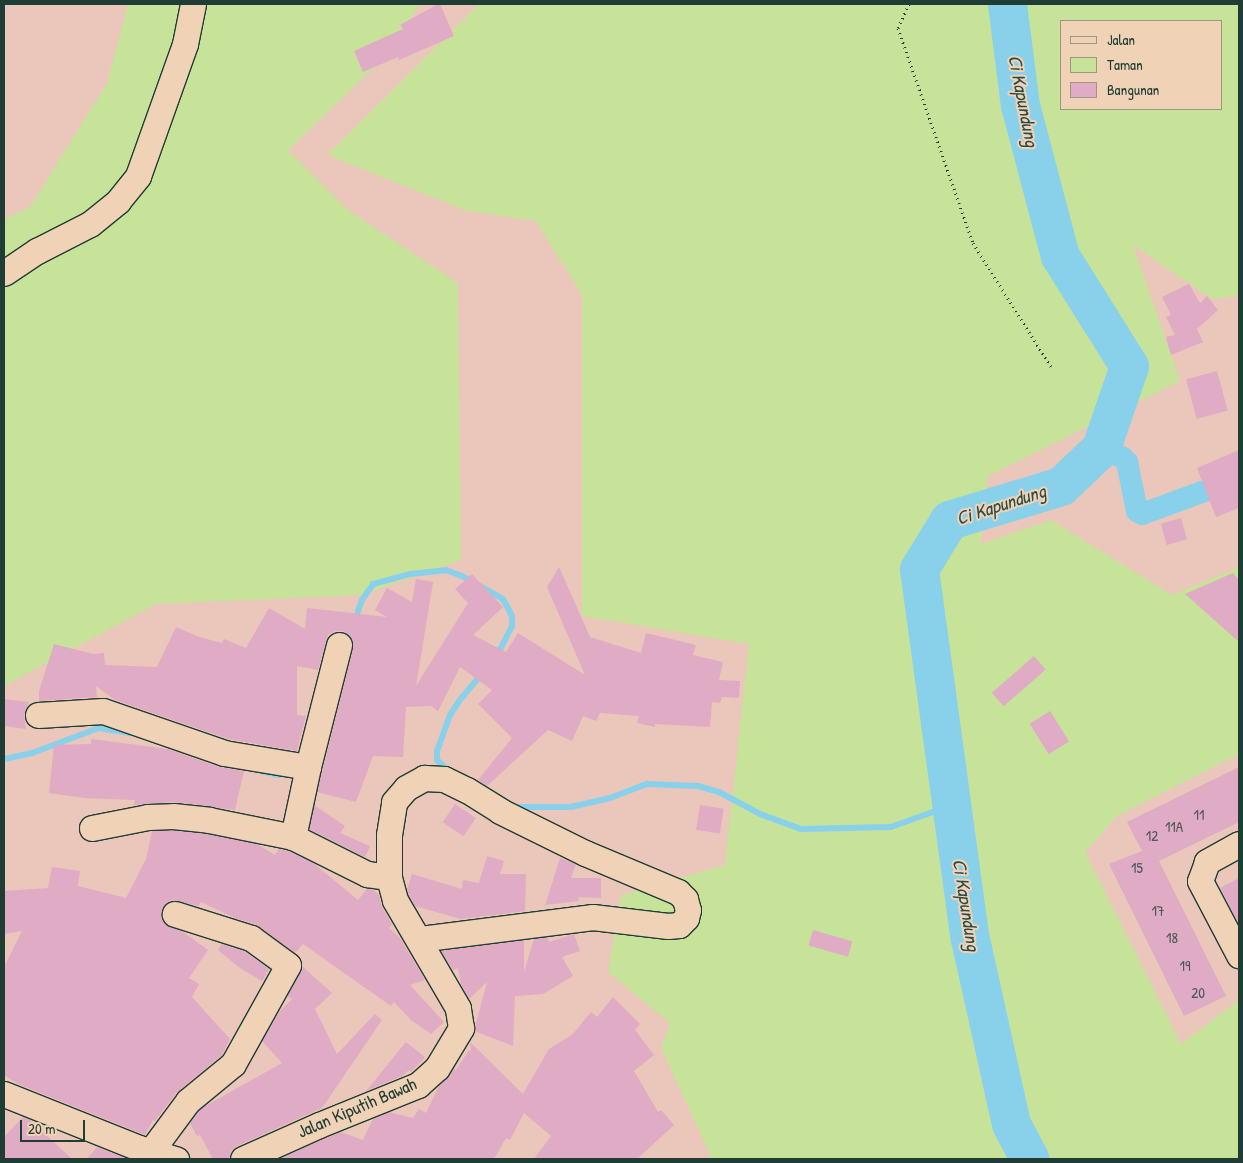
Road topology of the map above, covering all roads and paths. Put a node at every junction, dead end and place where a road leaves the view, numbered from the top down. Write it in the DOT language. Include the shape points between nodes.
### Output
graph roads {
  1 [pos="193,4"];
  2 [pos="909,4"];
  3 [pos="4,273"];
  4 [pos="1050,367"];
  5 [pos="339,645"];
  6 [pos="38,715"];
  7 [pos="308,768"];
  8 [pos="92,828"];
  9 [pos="292,837"];
  10 [pos="1239,844"];
  11 [pos="389,878"];
  12 [pos="175,914"];
  13 [pos="418,939"];
  14 [pos="1239,955"];
  15 [pos="4,1094"];
  16 [pos="140,1153"];
  17 [pos="176,1159"];
  18 [pos="243,1159"];
  1 -- 3 [label="street" via="185,44 138,176 118,201 90,224 37,251"];
  2 -- 4 [label="path" via="898,28 973,243"];
  5 -- 7 [label="street"];
  6 -- 7 [label="street" via="103,711 224,753"];
  7 -- 9 [label="street"];
  8 -- 9 [label="street" via="148,817 173,816"];
  9 -- 11 [label="street" via="367,874"];
  10 -- 14 [label="street" via="1207,862 1200,881"];
  11 -- 13 [label="street, Jalan Kiputih Bawah" via="396,900"];
  11 -- 13 [label="street, Jalan Kiputih Bawah" via="389,835 394,802 406,788 424,778 444,779 585,853 678,892 685,899 688,910 679,925 593,917"];
  12 -- 16 [label="street" via="251,938 288,965 233,1064 188,1102"];
  13 -- 18 [label="street, Jalan Kiputih Bawah" via="458,1008 461,1028 437,1068 418,1085 319,1124"];
  15 -- 16 [label="street"];
  16 -- 17 [label="street"];
}
